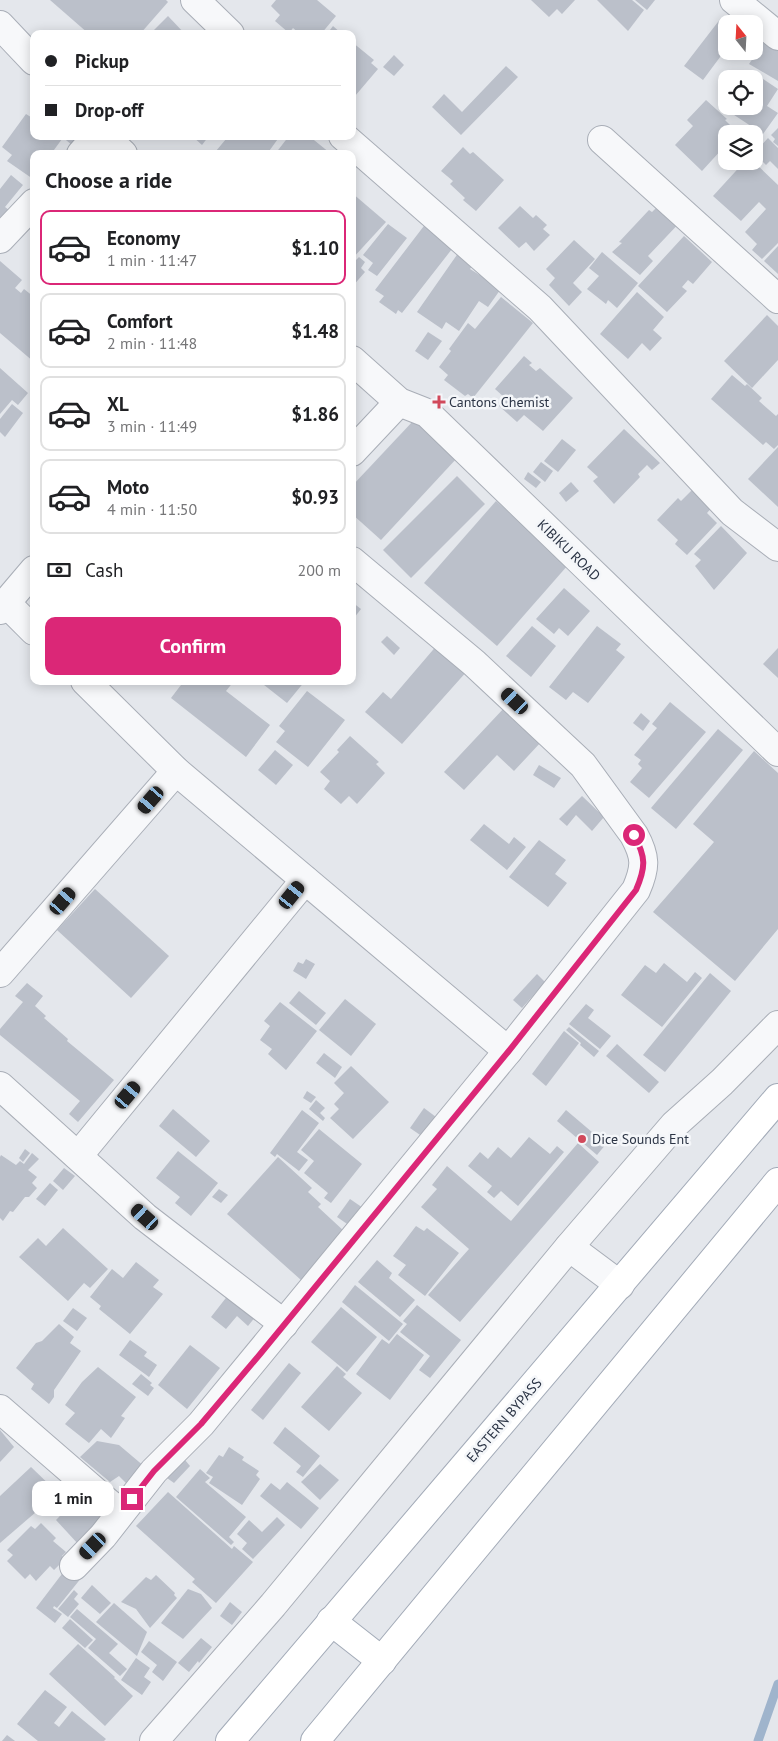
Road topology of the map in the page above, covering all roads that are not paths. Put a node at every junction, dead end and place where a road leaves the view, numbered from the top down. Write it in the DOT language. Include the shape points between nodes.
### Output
graph roads {
  1 [pos="195,0"];
  2 [pos="734,0"];
  3 [pos="0,25"];
  4 [pos="226,30"];
  5 [pos="778,36"];
  6 [pos="30,58"];
  7 [pos="93,140"];
  8 [pos="108,140"];
  9 [pos="348,140"];
  10 [pos="602,140"];
  11 [pos="84,150"];
  12 [pos="119,150"];
  13 [pos="30,207"];
  14 [pos="0,239"];
  15 [pos="778,299"];
  16 [pos="356,364"];
  17 [pos="399,402"];
  18 [pos="356,448"];
  19 [pos="778,548"];
  20 [pos="356,564"];
  21 [pos="30,575"];
  22 [pos="3,607"];
  23 [pos="30,628"];
  24 [pos="89,685"];
  25 [pos="778,752"];
  26 [pos="176,772"];
  27 [pos="304,880"];
  28 [pos="0,974"];
  29 [pos="778,1025"];
  30 [pos="508,1052"];
  31 [pos="0,1086"];
  32 [pos="778,1098"];
  33 [pos="78,1156"];
  34 [pos="778,1182"];
  35 [pos="569,1247"];
  36 [pos="620,1286"];
  37 [pos="284,1324"];
  38 [pos="0,1409"];
  39 [pos="120,1513"];
  40 [pos="74,1566"];
  41 [pos="331,1621"];
  42 [pos="382,1660"];
  43 [pos="162,1738"];
  44 [pos="230,1741"];
  45 [pos="315,1741"];
  1 -- 4 [label="street"];
  2 -- 5 [label="street"];
  3 -- 6 [label="street"];
  7 -- 11 [label="street"];
  8 -- 12 [label="street"];
  9 -- 19 [label="street" via="540,308 732,512"];
  10 -- 15 [label="street"];
  13 -- 14 [label="street"];
  16 -- 17 [label="street, KIBIKU ROAD"];
  17 -- 18 [label="street"];
  17 -- 25 [label="street, KIBIKU ROAD" via="427,413"];
  20 -- 30 [label="street" via="474,663 583,765 634,835 644,859 636,890"];
  21 -- 22 [label="street"];
  22 -- 23 [label="street"];
  24 -- 26 [label="street"];
  26 -- 27 [label="street"];
  26 -- 28 [label="street"];
  27 -- 30 [label="street"];
  27 -- 33 [label="street"];
  29 -- 35 [label="street" via="674,1125"];
  30 -- 37 [label="street"];
  31 -- 33 [label="street"];
  32 -- 36 [label="main road, EASTERN BYPASS"];
  33 -- 37 [label="street" via="145,1217"];
  34 -- 42 [label="main road"];
  35 -- 36 [label="street"];
  35 -- 43 [label="street"];
  36 -- 41 [label="main road, EASTERN BYPASS"];
  37 -- 39 [label="street" via="201,1424 154,1471"];
  38 -- 39 [label="street"];
  39 -- 40 [label="street"];
  41 -- 42 [label="main road"];
  41 -- 44 [label="main road, EASTERN BYPASS"];
  42 -- 45 [label="main road"];
}
